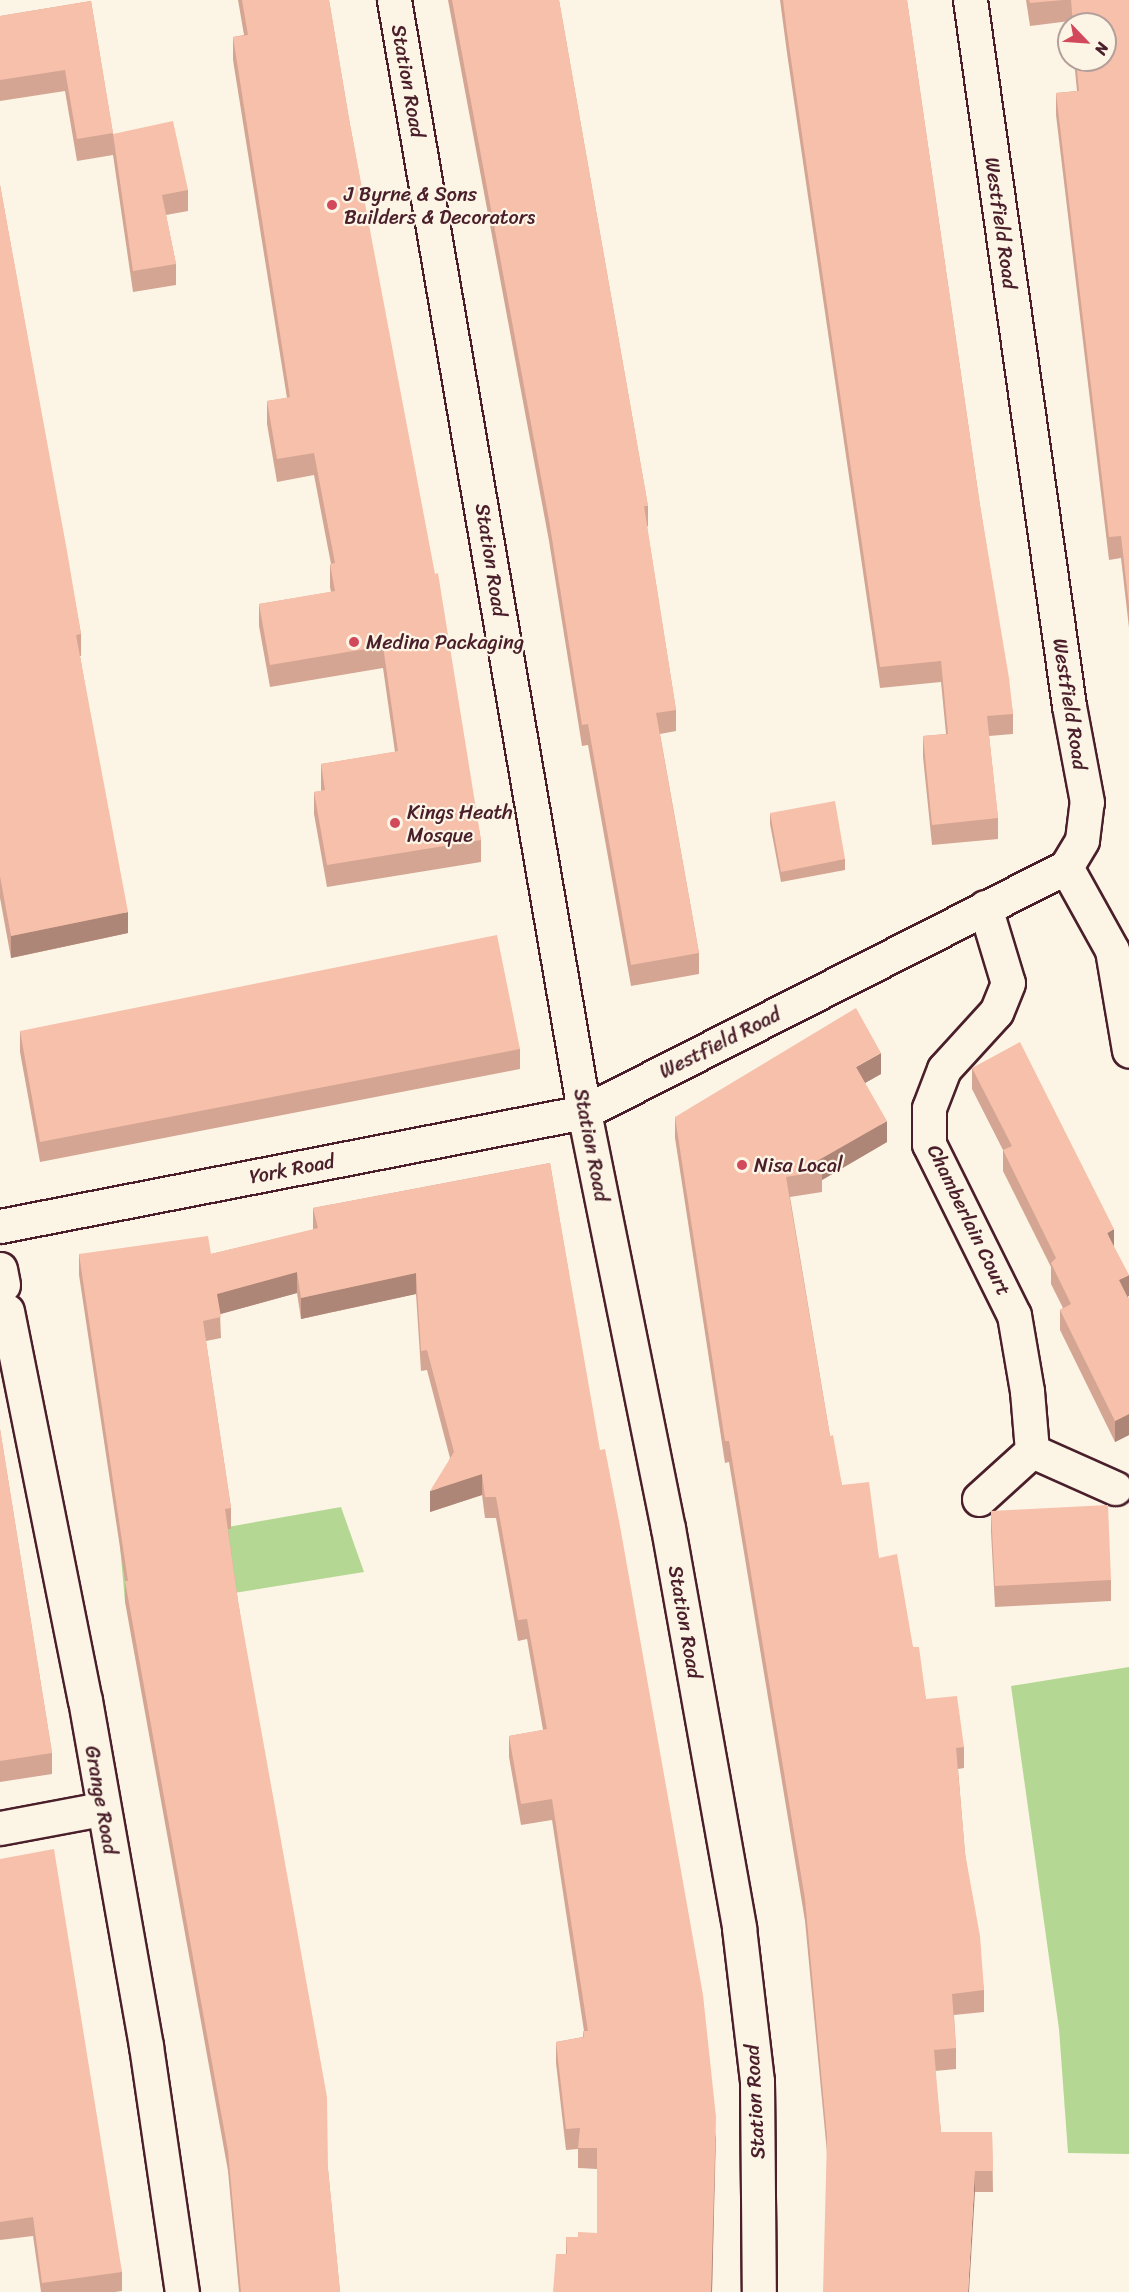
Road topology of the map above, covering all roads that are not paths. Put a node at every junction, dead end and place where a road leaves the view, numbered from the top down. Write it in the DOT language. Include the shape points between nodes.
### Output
graph roads {
  1 [pos="394,0"];
  2 [pos="970,0"];
  3 [pos="1066,867"];
  4 [pos="986,907"];
  5 [pos="1129,1051"];
  6 [pos="584,1112"];
  7 [pos="0,1226"];
  8 [pos="3,1288"];
  9 [pos="1032,1451"];
  10 [pos="1115,1488"];
  11 [pos="980,1499"];
  12 [pos="102,1809"];
  13 [pos="0,1828"];
  14 [pos="182,2292"];
  15 [pos="759,2292"];
  1 -- 6 [label="street, Station Road"];
  2 -- 3 [label="street, Westfield Road" via="1069,706 1087,802 1082,840"];
  3 -- 4 [label="street, Westfield Road"];
  3 -- 5 [label="street" via="1112,950"];
  4 -- 6 [label="street, Westfield Road"];
  4 -- 9 [label="street, Chamberlain Court" via="1008,983 996,1012 944,1069 929,1108 929,1144 1014,1315 1028,1391"];
  6 -- 7 [label="street, York Road"];
  6 -- 15 [label="street, Station Road" via="669,1528 739,1929 757,2081"];
  8 -- 12 [label="street, Grange Road" via="85,1700"];
  9 -- 10 [label="street"];
  9 -- 11 [label="street"];
  12 -- 13 [label="street"];
  12 -- 14 [label="street, Grange Road" via="146,2046"];
}
